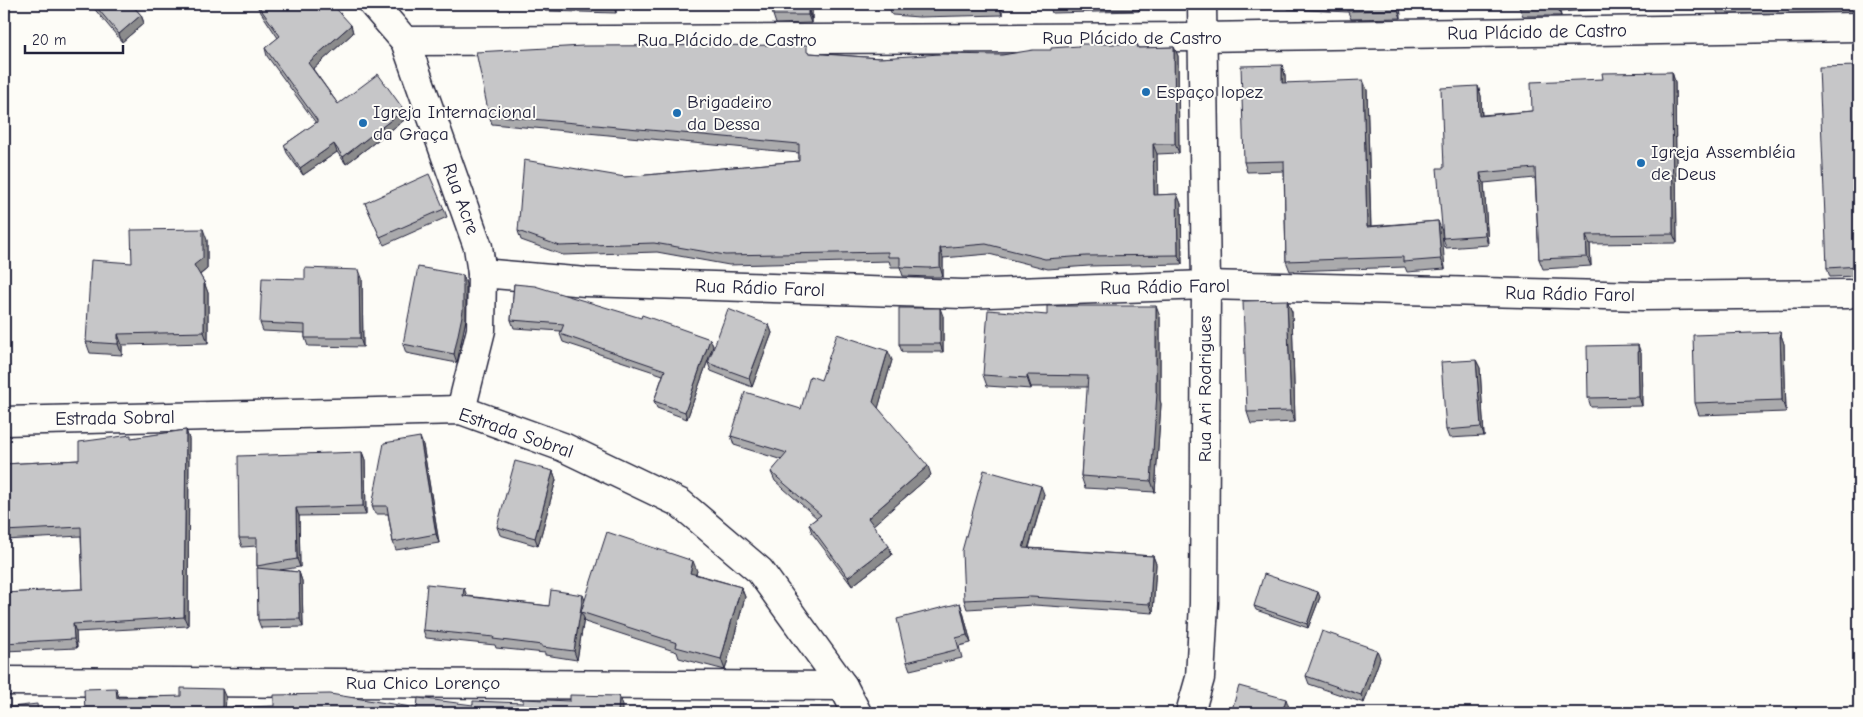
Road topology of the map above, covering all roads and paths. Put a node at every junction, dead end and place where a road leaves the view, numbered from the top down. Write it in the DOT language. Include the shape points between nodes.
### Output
graph roads {
  1 [pos="373,4"];
  2 [pos="1202,4"];
  3 [pos="1859,27"];
  4 [pos="1201,37"];
  5 [pos="405,41"];
  6 [pos="482,272"];
  7 [pos="1206,285"];
  8 [pos="1848,294"];
  9 [pos="461,410"];
  10 [pos="4,421"];
  11 [pos="4,680"];
  12 [pos="843,686"];
  13 [pos="857,713"];
  14 [pos="1190,713"];
  1 -- 5 [label="street, Rua Acre"];
  2 -- 4 [label="street, Rua Ari Rodrigues"];
  3 -- 4 [label="street, Rua Plácido de Castro"];
  4 -- 5 [label="street, Rua Plácido de Castro"];
  4 -- 7 [label="street, Rua Ari Rodrigues"];
  5 -- 6 [label="street, Rua Acre" via="478,247"];
  6 -- 7 [label="street, Rua Rádio Farol" via="586,282 963,294"];
  6 -- 9 [label="street, Rua Acre" via="481,330"];
  7 -- 8 [label="street, Rua Rádio Farol" via="1643,296"];
  7 -- 14 [label="street, Rua Ari Rodrigues" via="1204,603 1200,678"];
  9 -- 10 [label="street, Estrada Sobral"];
  9 -- 12 [label="street, Estrada Sobral" via="563,447 680,503 760,571"];
  11 -- 12 [label="street, Rua Chico Lorenço"];
  12 -- 13 [label="street, Estrada Sobral"];
}
